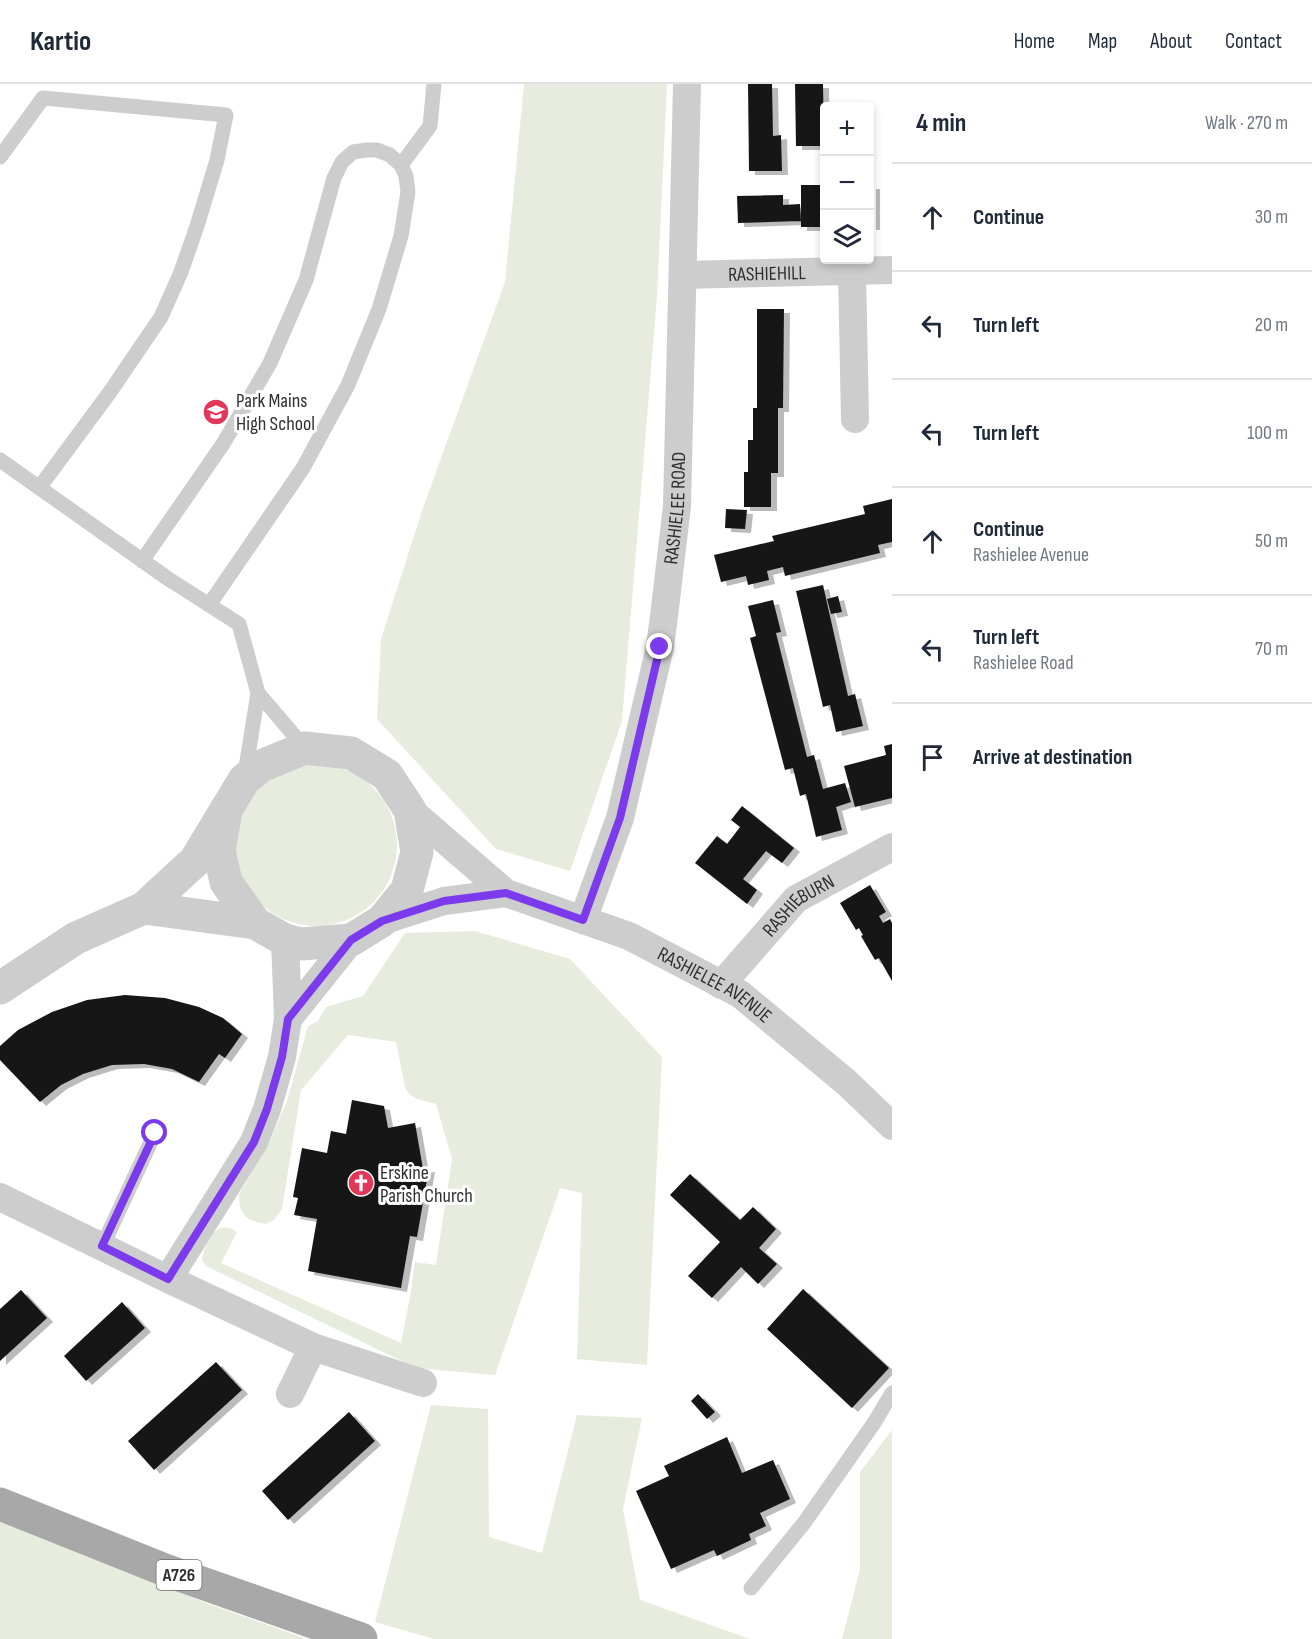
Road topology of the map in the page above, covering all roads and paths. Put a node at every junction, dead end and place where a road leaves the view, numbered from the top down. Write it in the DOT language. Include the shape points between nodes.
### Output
graph roads {
  1 [pos="434,84"];
  2 [pos="687,84"];
  3 [pos="0,157"];
  4 [pos="401,165"];
  5 [pos="892,270"];
  6 [pos="852,271"];
  7 [pos="683,275"];
  8 [pos="855,419"];
  9 [pos="0,460"];
  10 [pos="39,488"];
  11 [pos="142,561"];
  12 [pos="209,605"];
  13 [pos="258,693"];
  14 [pos="305,748"];
  15 [pos="244,780"];
  16 [pos="226,810"];
  17 [pos="410,810"];
  18 [pos="892,847"];
  19 [pos="506,893"];
  20 [pos="144,908"];
  21 [pos="583,920"];
  22 [pos="382,921"];
  23 [pos="255,923"];
  24 [pos="285,940"];
  25 [pos="351,940"];
  26 [pos="721,985"];
  27 [pos="0,988"];
  28 [pos="288,1019"];
  29 [pos="892,1126"];
  30 [pos="155,1133"];
  31 [pos="0,1197"];
  32 [pos="102,1246"];
  33 [pos="168,1279"];
  34 [pos="314,1347"];
  35 [pos="423,1383"];
  36 [pos="892,1393"];
  37 [pos="290,1394"];
  38 [pos="0,1504"];
  39 [pos="751,1588"];
  40 [pos="362,1639"];
  1 -- 4 [label="lane" via="430,126"];
  2 -- 7 [label="street, RASHIELEE ROAD"];
  3 -- 10 [label="lane" via="43,98 226,115 217,160 182,272 160,317 111,392"];
  4 -- 11 [label="lane" via="377,150 353,152 342,162 306,280 270,363 223,444"];
  4 -- 12 [label="lane" via="408,192 401,236 379,309 348,385 303,468"];
  5 -- 6 [label="street, RASHIEHILL"];
  6 -- 7 [label="street, RASHIEHILL"];
  6 -- 8 [label="street"];
  7 -- 21 [label="street, RASHIELEE ROAD" via="677,506 660,647 620,818"];
  9 -- 10 [label="lane"];
  10 -- 11 [label="lane"];
  11 -- 12 [label="lane"];
  12 -- 13 [label="lane" via="239,624"];
  13 -- 14 [label="lane"];
  13 -- 15 [label="lane"];
  14 -- 15 [label="street" via="261,766"];
  14 -- 17 [label="street" via="351,753 387,775"];
  15 -- 16 [label="street"];
  16 -- 20 [label="street" via="195,861"];
  16 -- 23 [label="street" via="219,850 226,882"];
  17 -- 19 [label="street, RASHIELEE AVENUE"];
  17 -- 22 [label="street" via="417,852 407,890"];
  18 -- 26 [label="street, RASHIEBURN" via="796,899"];
  19 -- 21 [label="street, RASHIELEE AVENUE"];
  19 -- 22 [label="street, RASHIELEE AVENUE" via="444,901"];
  20 -- 23 [label="street"];
  20 -- 27 [label="street" via="76,938"];
  21 -- 26 [label="street, RASHIELEE AVENUE" via="629,936"];
  22 -- 25 [label="street"];
  23 -- 24 [label="street"];
  24 -- 25 [label="street" via="302,944"];
  24 -- 28 [label="street"];
  25 -- 28 [label="street"];
  26 -- 29 [label="street, RASHIELEE AVENUE" via="740,994 846,1082"];
  28 -- 33 [label="street" via="282,1057 254,1142"];
  30 -- 32 [label="lane"];
  31 -- 32 [label="street"];
  32 -- 33 [label="street"];
  33 -- 34 [label="street"];
  34 -- 35 [label="street"];
  34 -- 37 [label="street"];
  36 -- 39 [label="lane" via="804,1523"];
  38 -- 40 [label="main road, A726" via="165,1569"];
}
